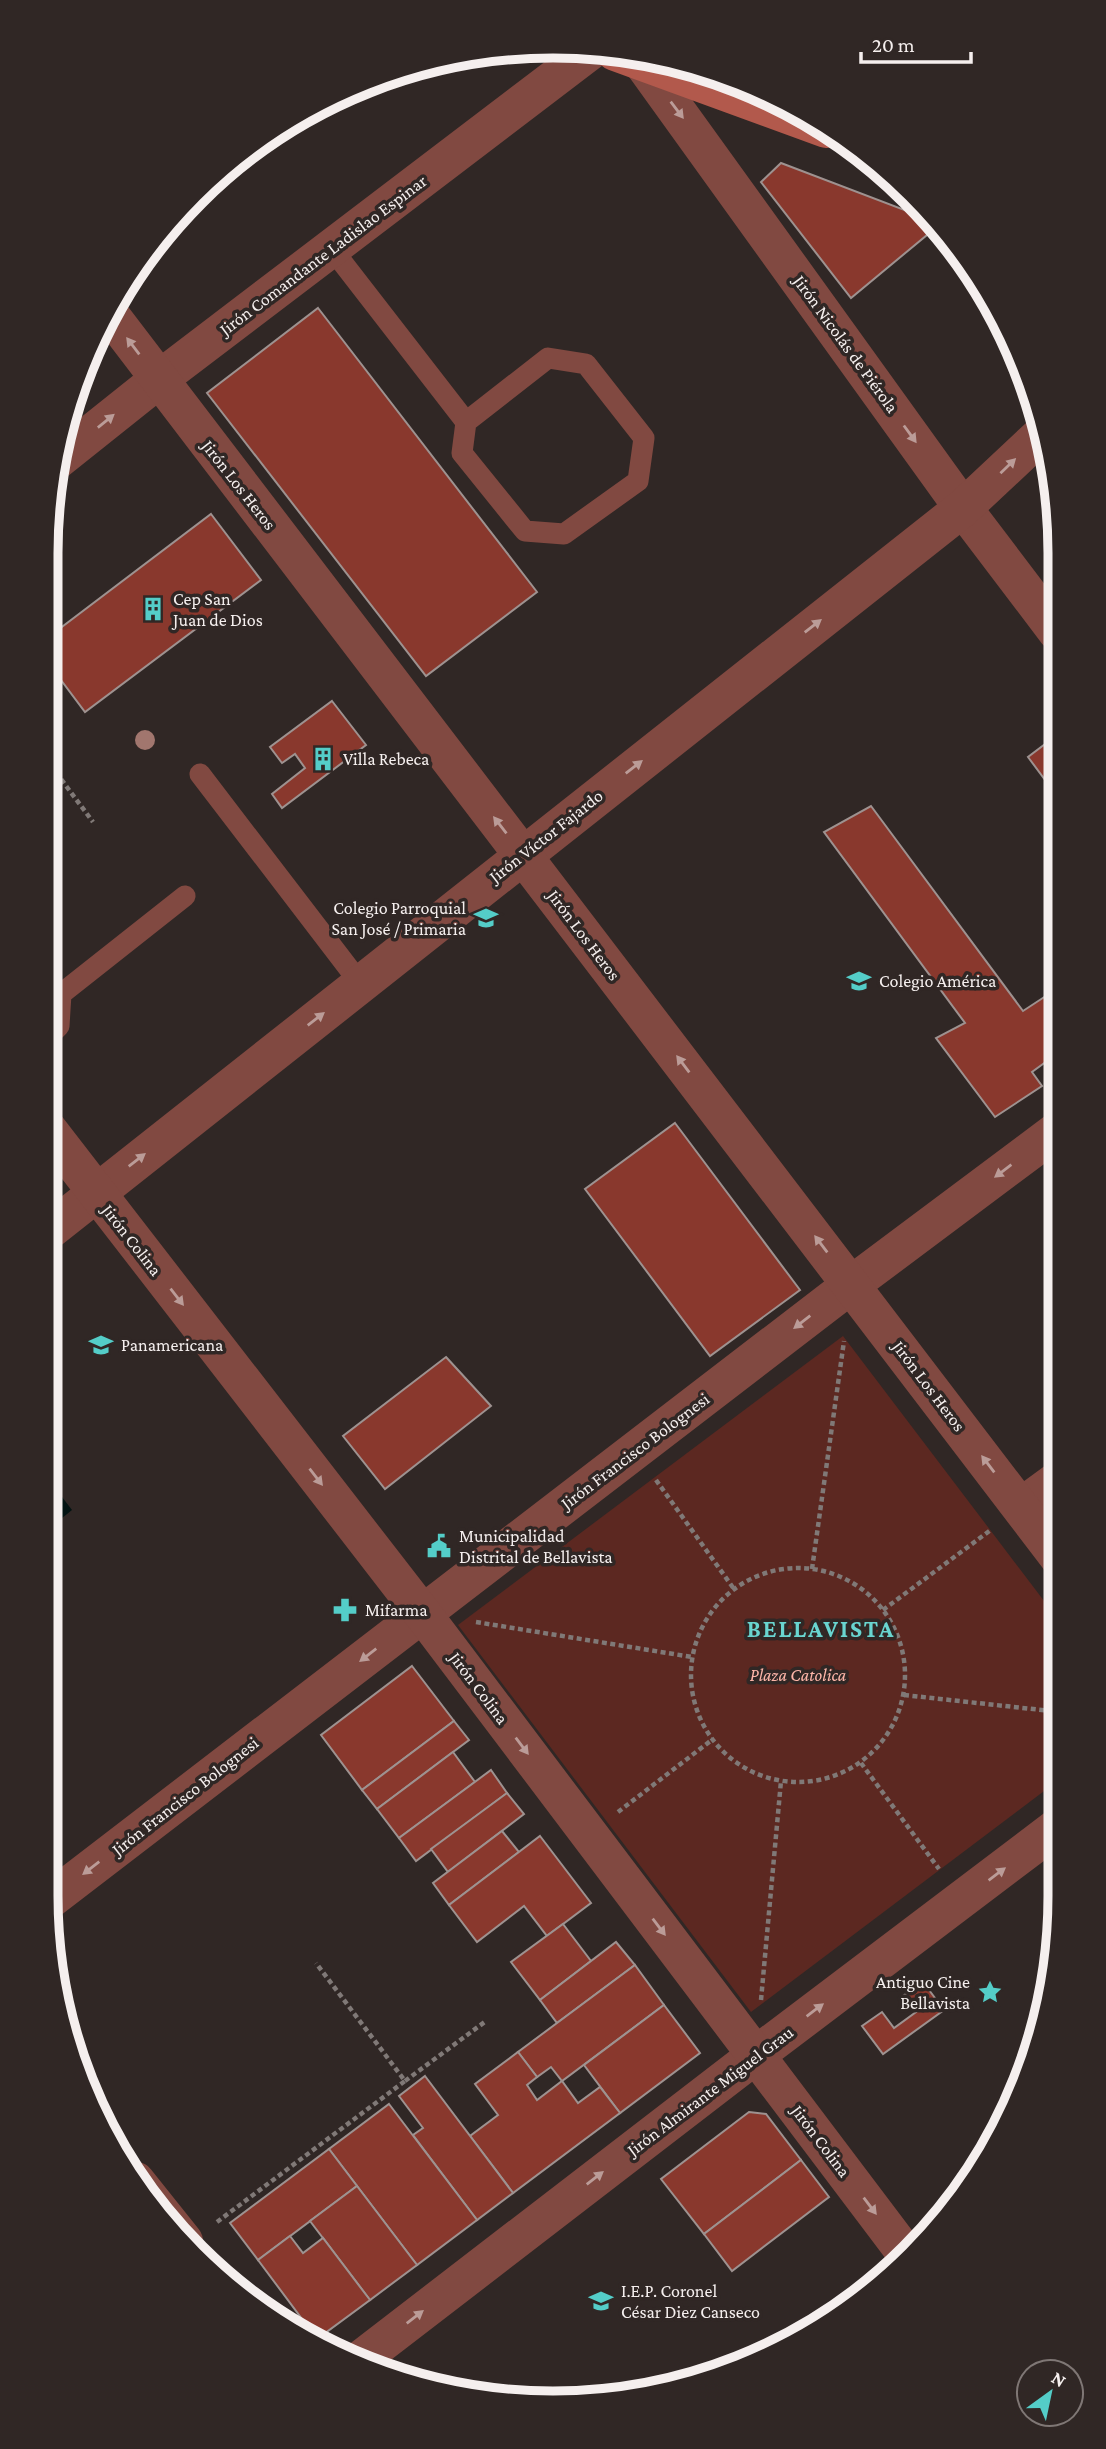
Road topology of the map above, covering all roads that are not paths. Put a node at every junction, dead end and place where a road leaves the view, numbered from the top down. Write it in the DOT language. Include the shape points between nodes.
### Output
graph roads {
  1 [pos="580,59"];
  2 [pos="640,65"];
  3 [pos="687,77"];
  4 [pos="774,110"];
  5 [pos="332,249"];
  6 [pos="115,322"];
  7 [pos="158,380"];
  8 [pos="466,422"];
  9 [pos="1035,441"];
  10 [pos="68,452"];
  11 [pos="963,508"];
  12 [pos="1048,621"];
  13 [pos="200,774"];
  14 [pos="523,855"];
  15 [pos="185,896"];
  16 [pos="360,983"];
  17 [pos="58,1027"];
  18 [pos="1048,1137"];
  19 [pos="58,1143"];
  20 [pos="96,1193"];
  21 [pos="58,1223"];
  22 [pos="852,1284"];
  23 [pos="1048,1487"];
  24 [pos="1021,1507"];
  25 [pos="1048,1543"];
  26 [pos="422,1613"];
  27 [pos="1048,1834"];
  28 [pos="58,1894"];
  29 [pos="756,2055"];
  30 [pos="173,2213"];
  31 [pos="197,2234"];
  32 [pos="901,2248"];
  33 [pos="366,2355"];
  1 -- 5 [label="street, Jirón Comandante Ladislao Espinar"];
  2 -- 11 [label="street, Jirón Nicolás de Piérola, one-way"];
  3 -- 4 [label="main road"];
  5 -- 7 [label="street, Jirón Comandante Ladislao Espinar"];
  5 -- 8 [label="lane"];
  7 -- 6 [label="street, Jirón Los Heros, one-way"];
  10 -- 7 [label="street, Jirón Comandante Ladislao Espinar, one-way"];
  14 -- 7 [label="street, Jirón Los Heros, one-way"];
  8 -- 8 [label="lane" via="462,453 526,531 564,534 638,481 644,438 586,364 548,358"];
  11 -- 9 [label="street, Jirón Víctor Fajardo, one-way"];
  11 -- 12 [label="street, Jirón Nicolás de Piérola"];
  14 -- 11 [label="street, Jirón Víctor Fajardo, one-way"];
  13 -- 16 [label="lane"];
  14 -- 16 [label="street, Jirón Víctor Fajardo"];
  22 -- 14 [label="street, Jirón Los Heros, one-way"];
  15 -- 17 [label="lane" via="61,994"];
  20 -- 16 [label="street, Jirón Víctor Fajardo, one-way"];
  18 -- 22 [label="street, Jirón Francisco Bolognesi, one-way"];
  19 -- 20 [label="street, Jirón Colina"];
  20 -- 21 [label="street, Jirón Víctor Fajardo"];
  20 -- 26 [label="street, Jirón Colina, one-way"];
  24 -- 22 [label="street, Jirón Los Heros, one-way"];
  22 -- 26 [label="street, Jirón Francisco Bolognesi, one-way"];
  23 -- 24 [label="street"];
  24 -- 25 [label="street, Jirón Los Heros"];
  26 -- 28 [label="street, Jirón Francisco Bolognesi, one-way"];
  26 -- 29 [label="street, Jirón Colina, one-way"];
  29 -- 27 [label="street, Jirón Almirante Miguel Grau, one-way"];
  29 -- 32 [label="street, Jirón Colina, one-way"];
  33 -- 29 [label="street, Jirón Almirante Miguel Grau, one-way"];
  30 -- 31 [label="street"];
}
